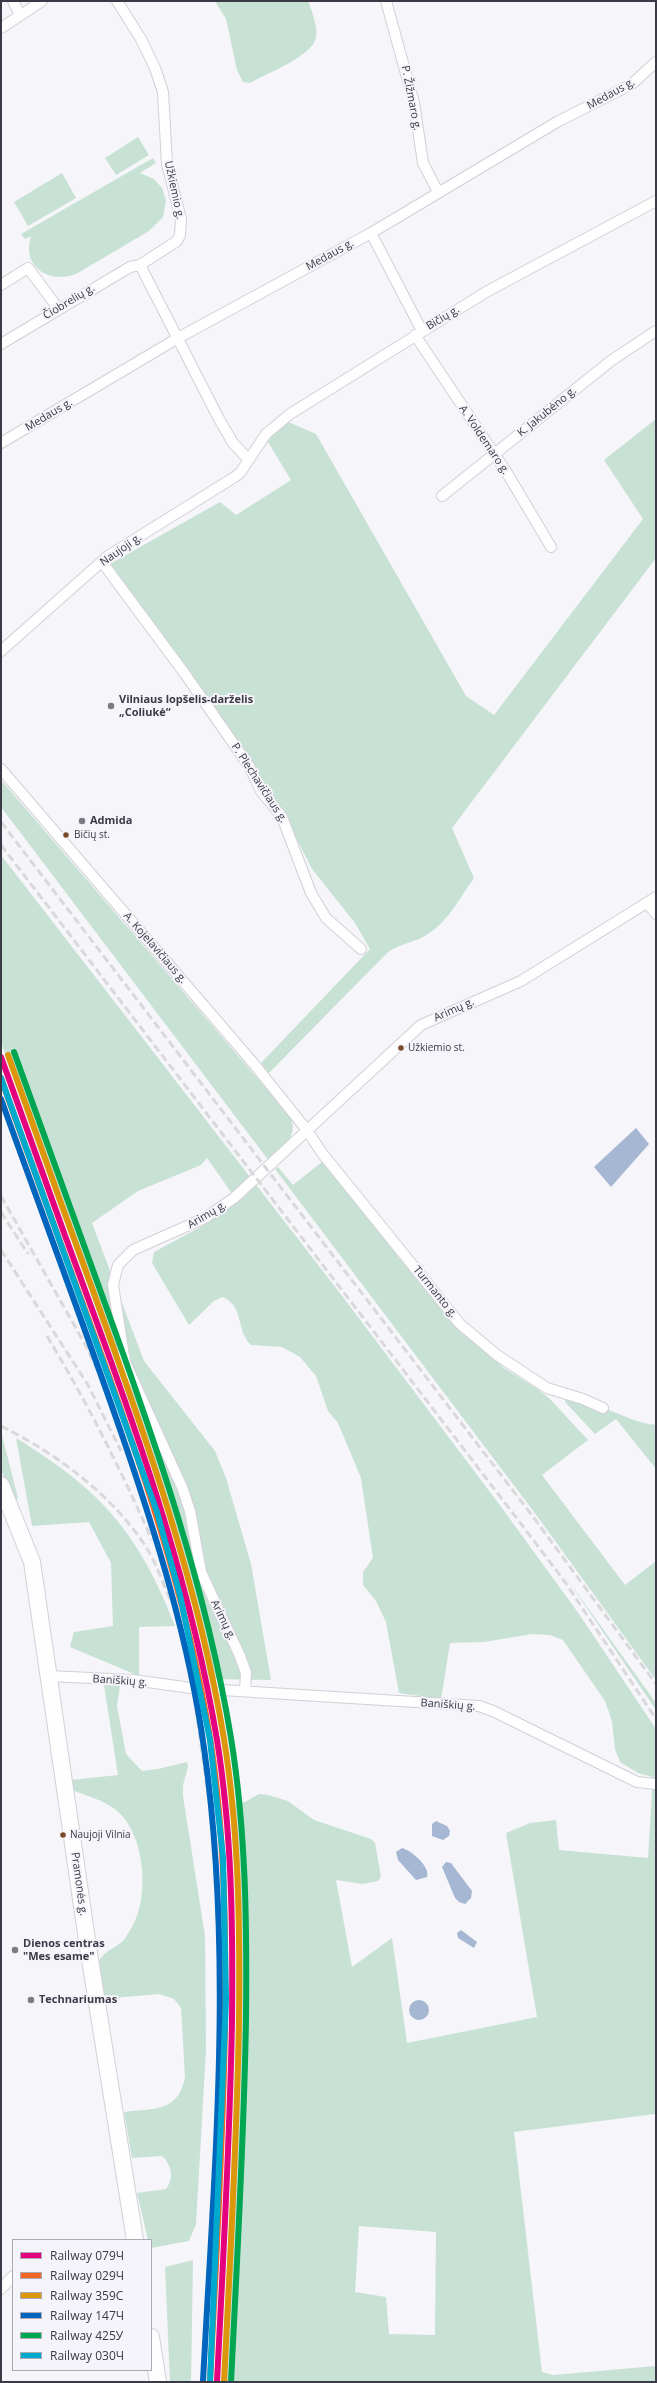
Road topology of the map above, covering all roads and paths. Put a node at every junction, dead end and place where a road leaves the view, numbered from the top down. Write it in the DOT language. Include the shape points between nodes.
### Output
graph roads {
  1 [pos="13,1"];
  2 [pos="42,1"];
  3 [pos="117,1"];
  4 [pos="386,1"];
  5 [pos="17,17"];
  6 [pos="1,28"];
  7 [pos="656,62"];
  8 [pos="438,192"];
  9 [pos="656,201"];
  10 [pos="371,233"];
  11 [pos="140,265"];
  12 [pos="1,285"];
  13 [pos="58,308"];
  14 [pos="656,331"];
  15 [pos="418,333"];
  16 [pos="178,338"];
  17 [pos="1,344"];
  18 [pos="1,443"];
  19 [pos="494,454"];
  20 [pos="248,460"];
  21 [pos="442,496"];
  22 [pos="551,547"];
  23 [pos="102,562"];
  24 [pos="1,651"];
  25 [pos="1,769"];
  26 [pos="656,897"];
  27 [pos="646,903"];
  28 [pos="656,914"];
  29 [pos="361,949"];
  30 [pos="306,1129"];
  31 [pos="602,1408"];
  32 [pos="1,1485"];
  33 [pos="49,1676"];
  34 [pos="191,1688"];
  35 [pos="222,1690"];
  36 [pos="245,1691"];
  37 [pos="656,1784"];
  38 [pos="135,2239"];
  39 [pos="12,2277"];
  40 [pos="1,2289"];
  41 [pos="152,2343"];
  42 [pos="158,2382"];
  1 -- 5 [label="street"];
  2 -- 5 [label="street"];
  3 -- 11 [label="street, Užkiemio g." via="152,62 162,92 167,164 181,219 177,241"];
  4 -- 8 [label="street, P. Žižmaro g." via="414,103 422,163"];
  5 -- 6 [label="street"];
  7 -- 8 [label="street, Medaus g." via="632,84 557,122"];
  8 -- 10 [label="street, Medaus g."];
  9 -- 15 [label="street, Bičių g." via="528,268"];
  10 -- 15 [label="street, A. Voldemaro g."];
  10 -- 16 [label="street, Medaus g."];
  11 -- 13 [label="street, Čiobrelių g." via="130,266"];
  11 -- 16 [label="street"];
  12 -- 13 [label="street" via="28,268"];
  13 -- 17 [label="street, Čiobrelių g."];
  14 -- 19 [label="street, K. Jakubėno g." via="612,360"];
  15 -- 19 [label="street, A. Voldemaro g."];
  15 -- 20 [label="street, Bičių g." via="284,418 266,434"];
  16 -- 18 [label="street, Medaus g."];
  16 -- 20 [label="street" via="229,437"];
  19 -- 21 [label="street, K. Jakubėno g."];
  19 -- 22 [label="street, A. Voldemaro g."];
  20 -- 23 [label="street, Naujoji g." via="240,473 233,478"];
  23 -- 24 [label="street, Naujoji g."];
  23 -- 29 [label="street, P. Plechavičiaus g." via="185,674 249,766 261,791 282,817 311,893 326,918"];
  25 -- 30 [label="street, A. Kojelavičiaus g." via="254,1064"];
  26 -- 27 [label="street, Arimų g."];
  27 -- 28 [label="street"];
  27 -- 30 [label="street, Arimų g." via="521,981 421,1025"];
  30 -- 31 [label="street, Turmanto g." via="322,1153 460,1324 497,1356 547,1388"];
  30 -- 36 [label="street, Arimų g." via="257,1178 206,1218 161,1236 125,1256 116,1270 113,1284 125,1362 182,1487 190,1511 201,1572 240,1656 246,1673"];
  32 -- 33 [label="main road, Pramonės g." via="32,1562"];
  33 -- 34 [label="street, Baniškių g." via="133,1680"];
  33 -- 38 [label="main road, Pramonės g." via="88,1947"];
  35 -- 36 [label="street, Baniškių g."];
  36 -- 37 [label="street, Baniškių g." via="479,1706 637,1782"];
  39 -- 40 [label="street"];
  41 -- 42 [label="main road"];
}
